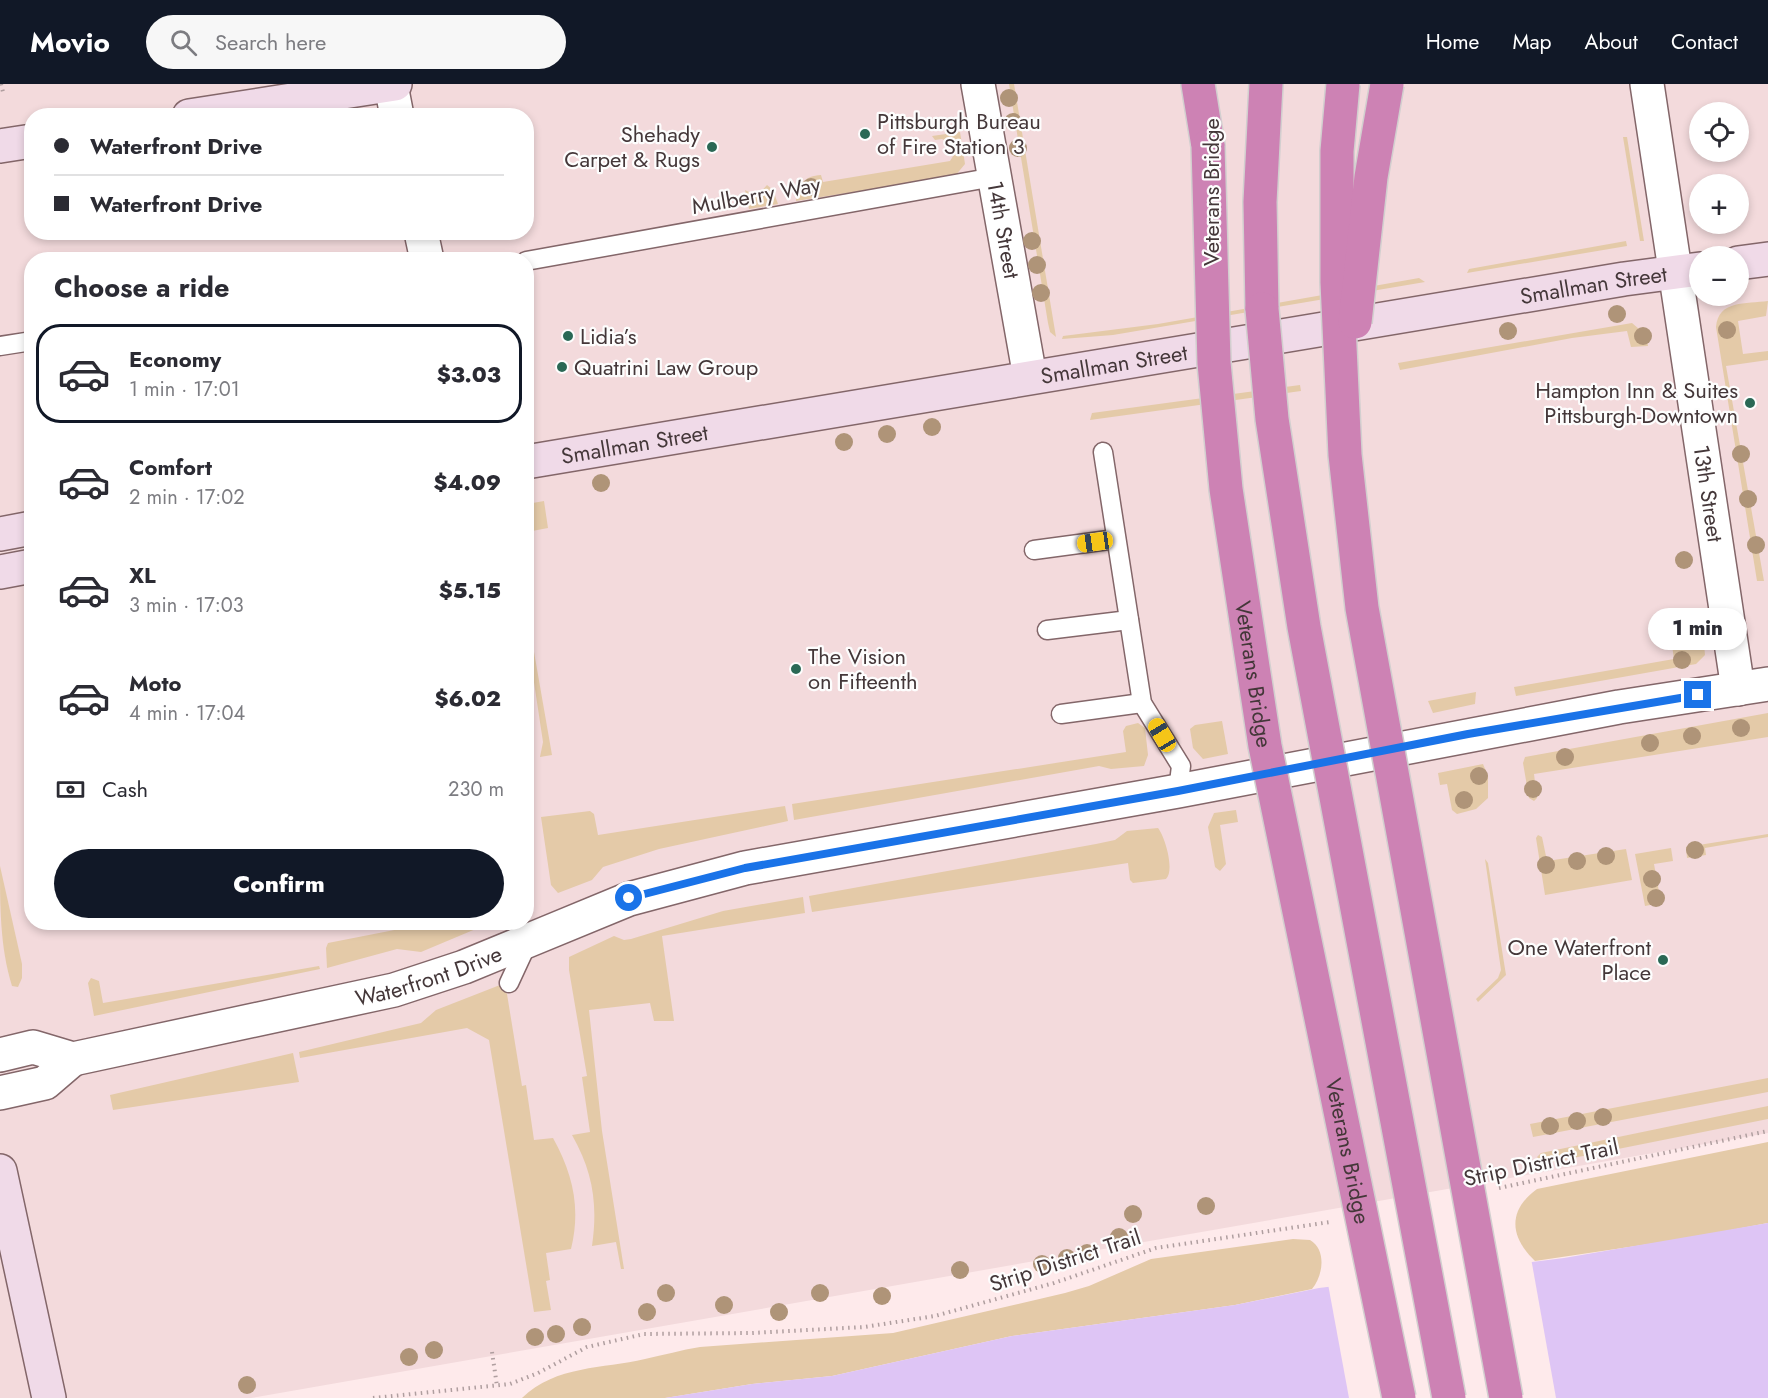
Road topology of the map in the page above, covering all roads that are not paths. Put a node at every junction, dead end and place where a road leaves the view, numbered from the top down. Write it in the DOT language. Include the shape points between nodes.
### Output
graph roads {
  1 [pos="393,84"];
  2 [pos="978,84"];
  3 [pos="1198,84"];
  4 [pos="1212,84"];
  5 [pos="1266,84"];
  6 [pos="1343,84"];
  7 [pos="1387,84"];
  8 [pos="1647,84"];
  9 [pos="240,108"];
  10 [pos="396,108"];
  11 [pos="24,142"];
  12 [pos="0,146"];
  13 [pos="1208,146"];
  14 [pos="994,177"];
  15 [pos="1768,259"];
  16 [pos="534,260"];
  17 [pos="1749,262"];
  18 [pos="1688,271"];
  19 [pos="24,342"];
  20 [pos="0,346"];
  21 [pos="1030,377"];
  22 [pos="1102,452"];
  23 [pos="1346,455"];
  24 [pos="534,461"];
  25 [pos="24,530"];
  26 [pos="0,534"];
  27 [pos="1116,539"];
  28 [pos="1034,550"];
  29 [pos="24,568"];
  30 [pos="0,572"];
  31 [pos="1129,620"];
  32 [pos="1047,630"];
  33 [pos="1753,686"];
  34 [pos="1142,703"];
  35 [pos="1061,714"];
  36 [pos="1178,791"];
  37 [pos="534,923"];
  38 [pos="520,930"];
  39 [pos="526,930"];
  40 [pos="509,983"];
  41 [pos="0,1055"];
  42 [pos="72,1059"];
  43 [pos="0,1093"];
  44 [pos="0,1171"];
  45 [pos="49,1398"];
  46 [pos="1399,1398"];
  47 [pos="1449,1398"];
  48 [pos="1506,1398"];
  1 -- 9 [label="street"];
  1 -- 10 [label="street"];
  2 -- 14 [label="street, 14th Street"];
  3 -- 13 [label="highway"];
  4 -- 13 [label="highway, Veterans Bridge"];
  5 -- 47 [label="highway, bridge" via="1260,202 1262,309 1272,420 1304,627"];
  6 -- 23 [label="highway, bridge" via="1337,151 1337,282"];
  7 -- 23 [label="highway, bridge" via="1371,177"];
  8 -- 18 [label="street, 13th Street"];
  11 -- 12 [label="street"];
  13 -- 46 [label="highway, Veterans Bridge, bridge" via="1214,363 1226,489 1260,712"];
  14 -- 16 [label="lane, Mulberry Way"];
  14 -- 21 [label="street, 14th Street"];
  15 -- 17 [label="street"];
  18 -- 21 [label="street, Smallman Street"];
  18 -- 33 [label="street, 13th Street"];
  19 -- 20 [label="lane"];
  21 -- 24 [label="street, Smallman Street"];
  22 -- 27 [label="lane"];
  23 -- 48 [label="highway, bridge" via="1362,608"];
  25 -- 26 [label="street"];
  27 -- 28 [label="lane"];
  27 -- 31 [label="lane"];
  29 -- 30 [label="street"];
  31 -- 32 [label="lane"];
  31 -- 34 [label="lane"];
  33 -- 36 [label="street, Waterfront Drive" via="1468,734"];
  34 -- 35 [label="lane"];
  34 -- 36 [label="lane" via="1181,766"];
  36 -- 37 [label="street, Waterfront Drive" via="745,868"];
  38 -- 42 [label="street, Waterfront Drive" via="464,967 394,990"];
  39 -- 40 [label="lane"];
  41 -- 42 [label="street, Waterfront Drive" via="33,1047"];
  42 -- 43 [label="street, Waterfront Drive" via="45,1083"];
  44 -- 45 [label="street"];
}
